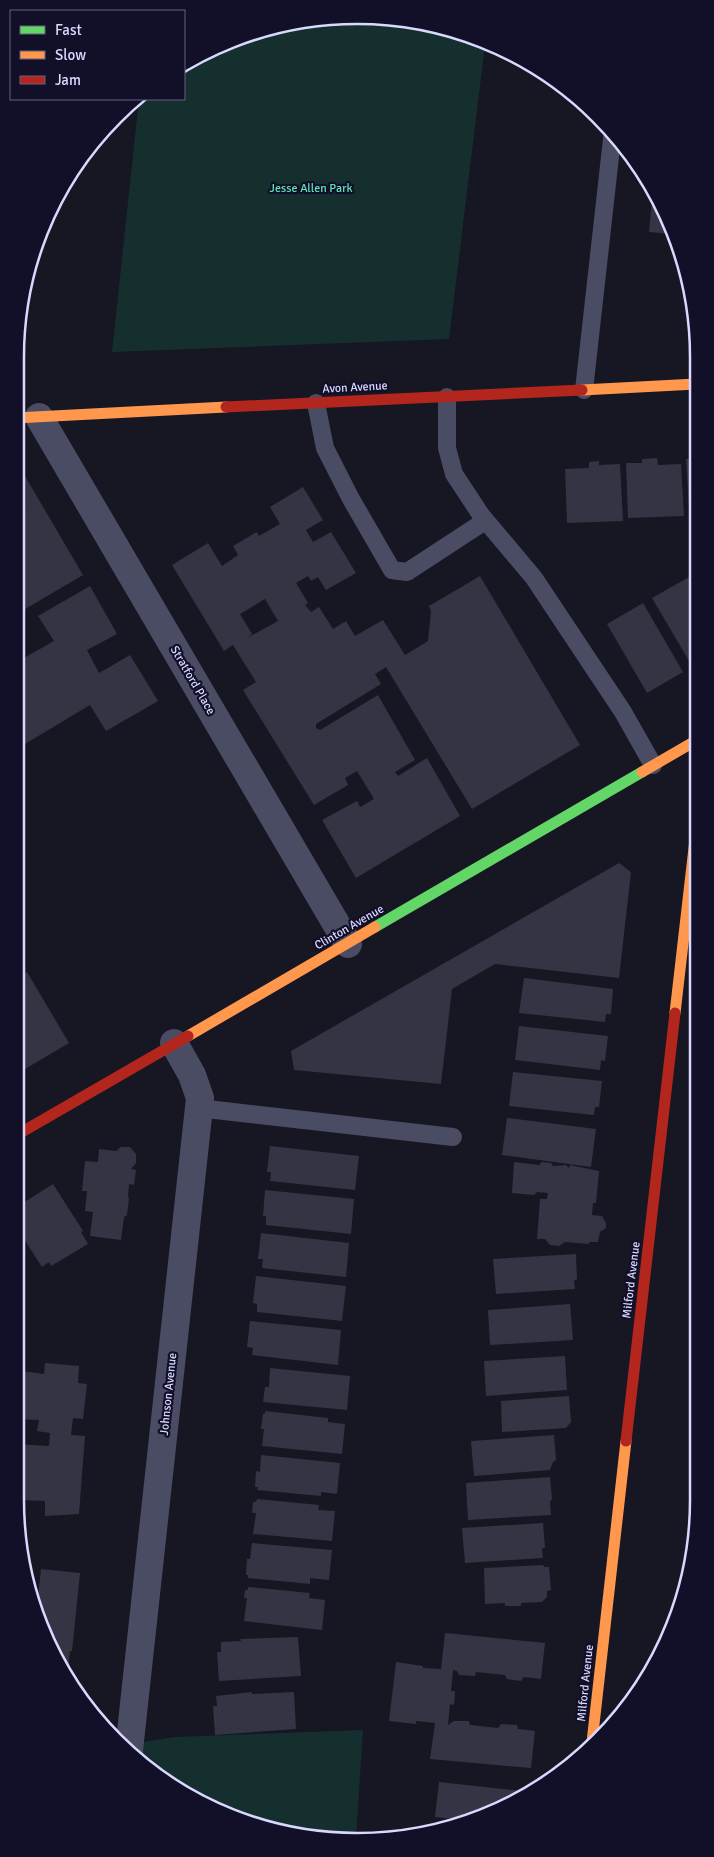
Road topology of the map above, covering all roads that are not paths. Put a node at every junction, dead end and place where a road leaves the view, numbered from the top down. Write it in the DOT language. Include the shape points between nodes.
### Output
graph roads {
  1 [pos="612,142"];
  2 [pos="690,384"];
  3 [pos="584,390"];
  4 [pos="447,397"];
  5 [pos="316,403"];
  6 [pos="27,417"];
  7 [pos="485,521"];
  8 [pos="690,744"];
  9 [pos="653,766"];
  10 [pos="690,883"];
  11 [pos="348,944"];
  12 [pos="174,1043"];
  13 [pos="198,1108"];
  14 [pos="24,1131"];
  15 [pos="453,1137"];
  16 [pos="593,1736"];
  17 [pos="130,1744"];
  1 -- 3 [label="lane"];
  2 -- 3 [label="street, Avon Avenue"];
  3 -- 4 [label="street, Avon Avenue"];
  4 -- 5 [label="street, Avon Avenue"];
  4 -- 7 [label="lane" via="447,448 454,474"];
  5 -- 6 [label="street, Avon Avenue"];
  5 -- 7 [label="lane" via="325,448 392,570 407,572"];
  6 -- 11 [label="street, Stratford Place"];
  7 -- 9 [label="lane" via="534,578 623,712"];
  8 -- 9 [label="street, Clinton Avenue"];
  9 -- 11 [label="street, Clinton Avenue"];
  10 -- 16 [label="street, Milford Avenue"];
  11 -- 12 [label="street, Clinton Avenue"];
  12 -- 13 [label="street, Johnson Avenue" via="196,1085 200,1098"];
  12 -- 14 [label="street, Clinton Avenue"];
  13 -- 15 [label="lane"];
  13 -- 17 [label="street, Johnson Avenue"];
}
